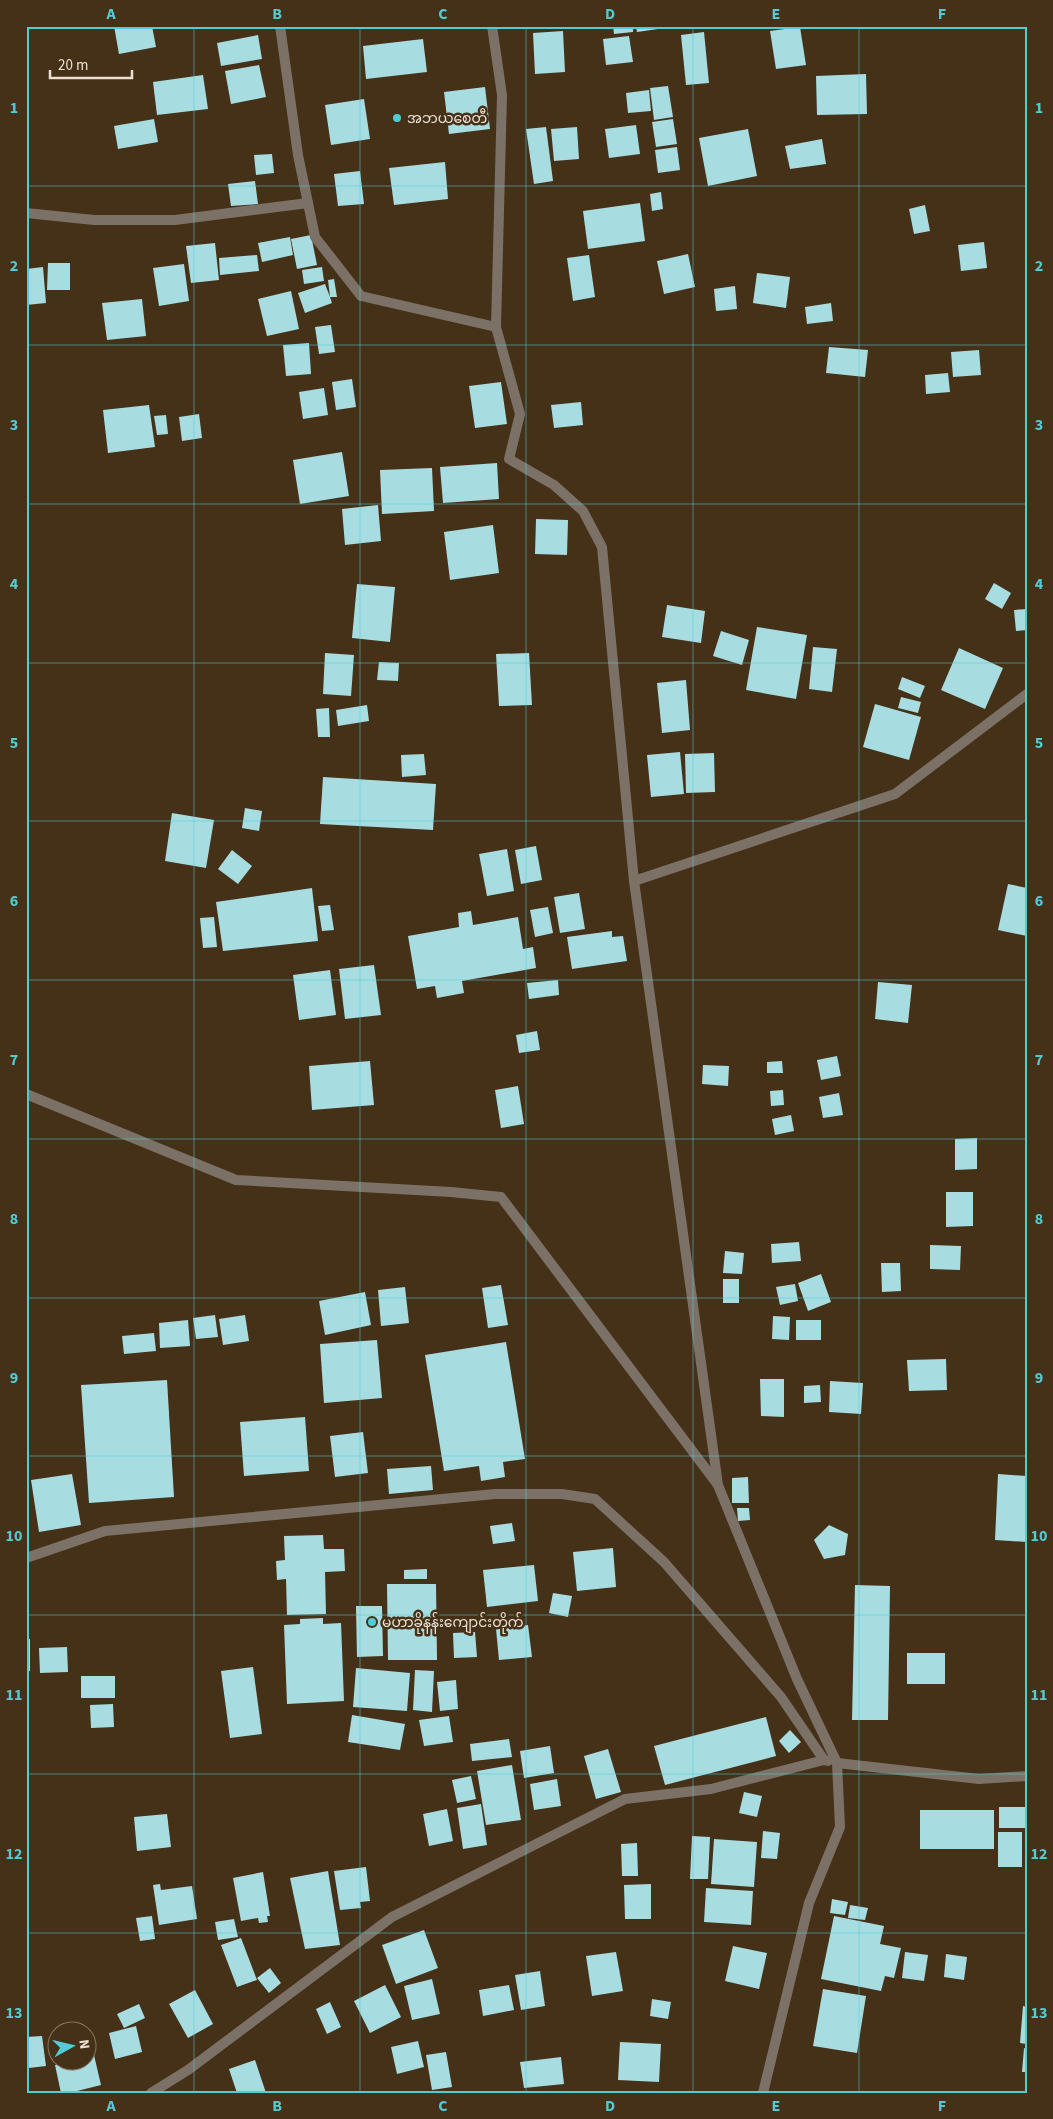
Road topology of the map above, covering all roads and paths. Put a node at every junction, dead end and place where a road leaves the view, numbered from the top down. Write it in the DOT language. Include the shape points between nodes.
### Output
graph roads {
  1 [pos="280,26"];
  2 [pos="492,26"];
  3 [pos="308,203"];
  4 [pos="26,213"];
  5 [pos="496,327"];
  6 [pos="1027,694"];
  7 [pos="634,881"];
  8 [pos="26,1094"];
  9 [pos="718,1485"];
  10 [pos="26,1558"];
  11 [pos="824,1760"];
  12 [pos="837,1763"];
  13 [pos="1027,1776"];
  14 [pos="151,2093"];
  15 [pos="763,2093"];
  1 -- 3 [label="street"];
  2 -- 5 [label="street" via="502,95"];
  3 -- 4 [label="street" via="176,220 94,220"];
  3 -- 5 [label="street" via="315,237 361,296"];
  5 -- 7 [label="street" via="520,414 509,459 554,485 583,511 602,547"];
  6 -- 7 [label="street" via="895,794"];
  7 -- 9 [label="street"];
  8 -- 9 [label="street" via="236,1180 502,1197"];
  9 -- 12 [label="street" via="797,1679"];
  10 -- 11 [label="street" via="105,1531 496,1494 562,1494 595,1499 664,1562 781,1697"];
  11 -- 12 [label="street"];
  11 -- 14 [label="street" via="712,1789 625,1800 616,1804 392,1916 188,2070"];
  12 -- 13 [label="street" via="979,1779"];
  12 -- 15 [label="street" via="840,1827 809,1903"];
}
